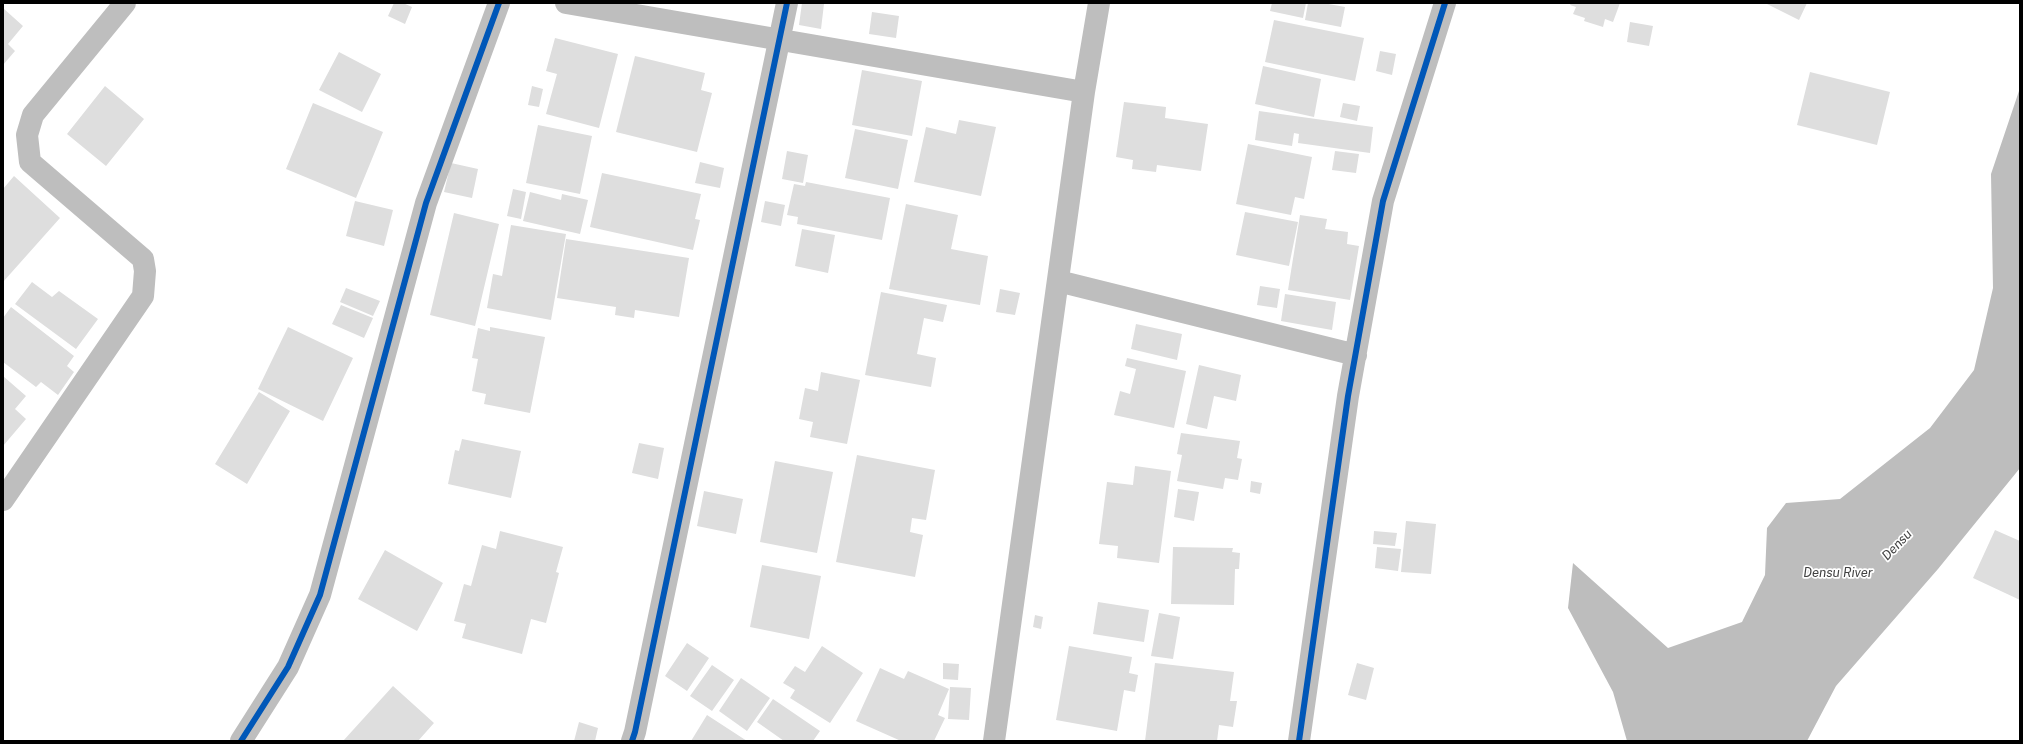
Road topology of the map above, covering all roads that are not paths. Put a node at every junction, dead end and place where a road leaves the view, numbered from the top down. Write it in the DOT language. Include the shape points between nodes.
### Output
graph roads {
  1 [pos="125,3"];
  2 [pos="499,3"];
  3 [pos="566,3"];
  4 [pos="787,3"];
  5 [pos="1099,3"];
  6 [pos="1445,3"];
  7 [pos="780,38"];
  8 [pos="1084,92"];
  9 [pos="1058,281"];
  10 [pos="1356,356"];
  11 [pos="3,500"];
  12 [pos="241,741"];
  13 [pos="632,741"];
  14 [pos="994,741"];
  15 [pos="1299,741"];
  1 -- 11 [label="street" via="33,115 27,135 30,162 143,259 143,296"];
  2 -- 12 [label="street" via="426,203 320,595 288,668"];
  3 -- 7 [label="street"];
  4 -- 7 [label="street"];
  5 -- 8 [label="street"];
  6 -- 10 [label="street" via="1383,201"];
  7 -- 8 [label="street"];
  7 -- 13 [label="street"];
  8 -- 9 [label="street"];
  9 -- 10 [label="street"];
  9 -- 14 [label="street"];
  10 -- 15 [label="street"];
}
